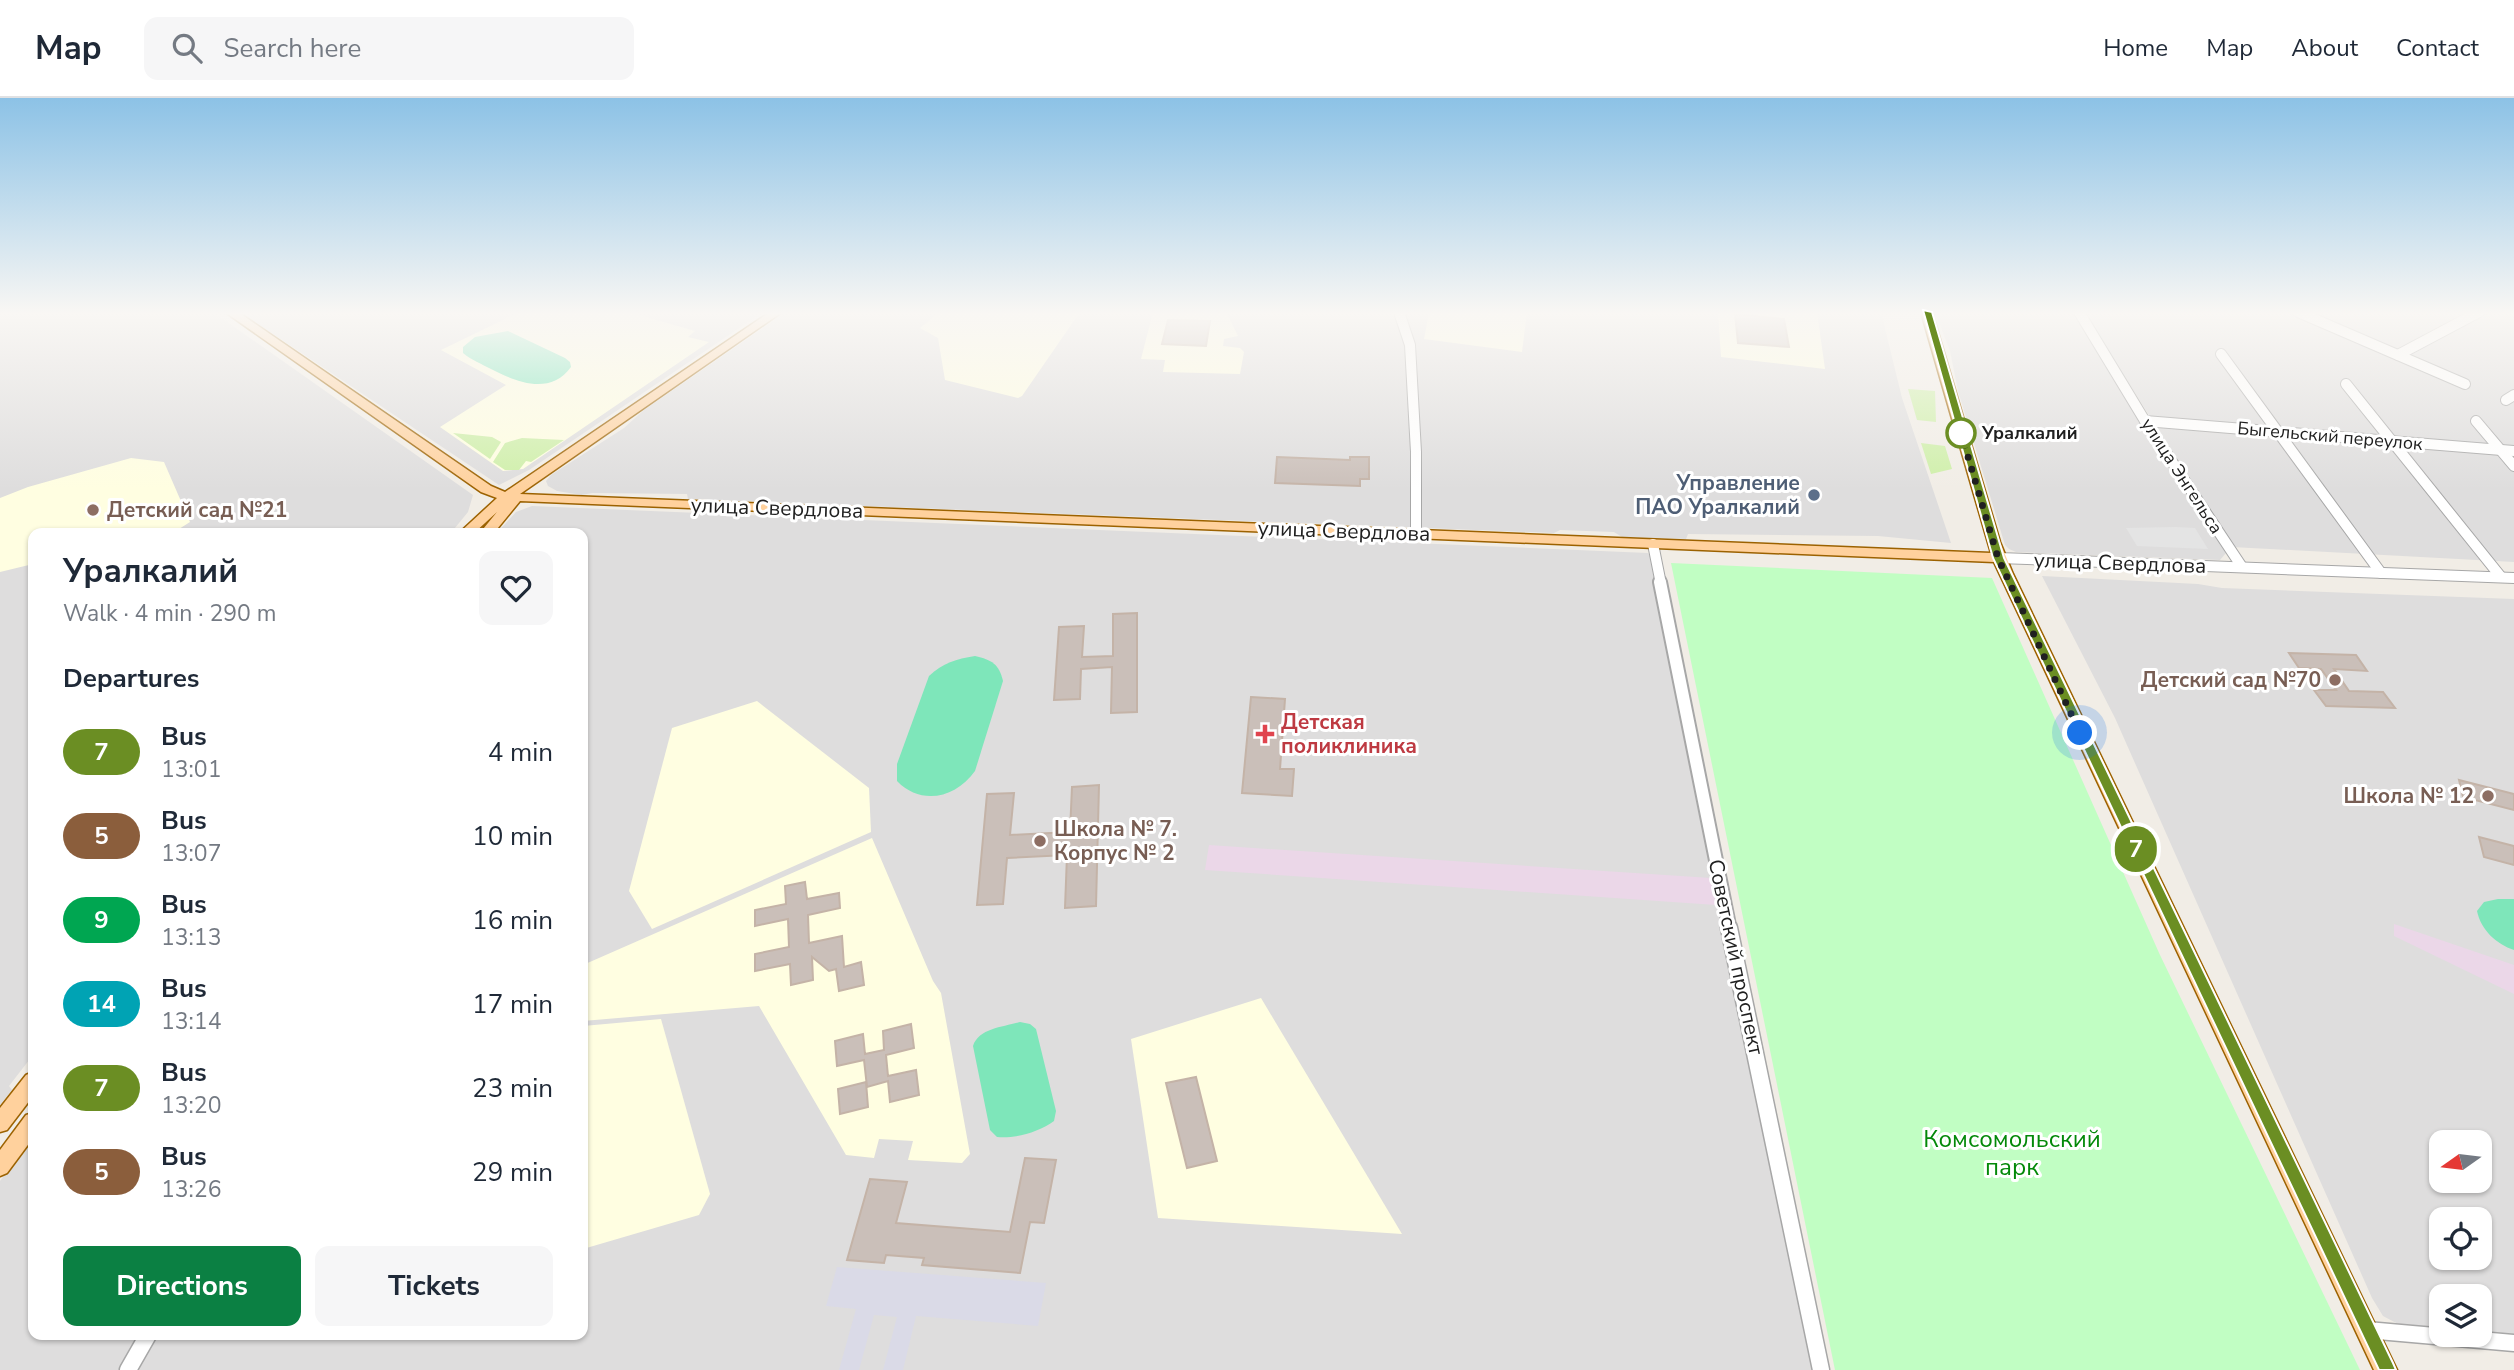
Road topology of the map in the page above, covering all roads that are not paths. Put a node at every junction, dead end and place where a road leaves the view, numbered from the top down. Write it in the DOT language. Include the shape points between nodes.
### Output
graph roads {
  1 [pos="317,371"];
  2 [pos="690,371"];
  3 [pos="1411,371"];
  4 [pos="1944,371"];
  5 [pos="2115,371"];
  6 [pos="2233,371"];
  7 [pos="2436,371"];
  8 [pos="2346,384"];
  9 [pos="2465,384"];
  10 [pos="2145,421"];
  11 [pos="2476,421"];
  12 [pos="2278,433"];
  13 [pos="2390,441"];
  14 [pos="2500,450"];
  15 [pos="2514,451"];
  16 [pos="2514,466"];
  17 [pos="511,497"];
  18 [pos="470,528"];
  19 [pos="490,528"];
  20 [pos="1416,534"];
  21 [pos="1653,544"];
  22 [pos="1998,558"];
  23 [pos="2242,567"];
  24 [pos="2381,572"];
  25 [pos="2501,577"];
  26 [pos="2514,578"];
  27 [pos="28,1087"];
  28 [pos="0,1123"];
  29 [pos="28,1129"];
  30 [pos="0,1166"];
  31 [pos="2367,1330"];
  32 [pos="145,1340"];
  33 [pos="2514,1343"];
  34 [pos="128,1370"];
  35 [pos="1821,1370"];
  36 [pos="2386,1370"];
  1 -- 17 [label="main road, улица Свердлова" via="486,489"];
  2 -- 17 [label="main road"];
  3 -- 20 [label="street"];
  4 -- 22 [label="main road"];
  5 -- 10 [label="street, улица Энгельса"];
  6 -- 12 [label="street"];
  7 -- 9 [label="street"];
  8 -- 13 [label="street"];
  10 -- 12 [label="street, Быгельский переулок"];
  10 -- 23 [label="street, улица Энгельса"];
  11 -- 14 [label="street"];
  12 -- 13 [label="street, Быгельский переулок"];
  12 -- 24 [label="street"];
  13 -- 14 [label="street, Быгельский переулок"];
  13 -- 25 [label="street"];
  14 -- 15 [label="street, Быгельский переулок"];
  14 -- 16 [label="street"];
  17 -- 18 [label="main road"];
  17 -- 19 [label="main road"];
  17 -- 20 [label="main road, улица Свердлова"];
  20 -- 21 [label="main road, улица Свердлова"];
  21 -- 22 [label="main road, улица Свердлова"];
  21 -- 35 [label="street, Советский проспект"];
  22 -- 23 [label="street, улица Свердлова"];
  22 -- 31 [label="main road"];
  23 -- 24 [label="street, улица Свердлова"];
  24 -- 25 [label="street, улица Свердлова"];
  25 -- 26 [label="street, улица Свердлова"];
  27 -- 28 [label="main road"];
  29 -- 30 [label="main road"];
  31 -- 33 [label="street"];
  31 -- 36 [label="main road"];
  32 -- 34 [label="street"];
}
